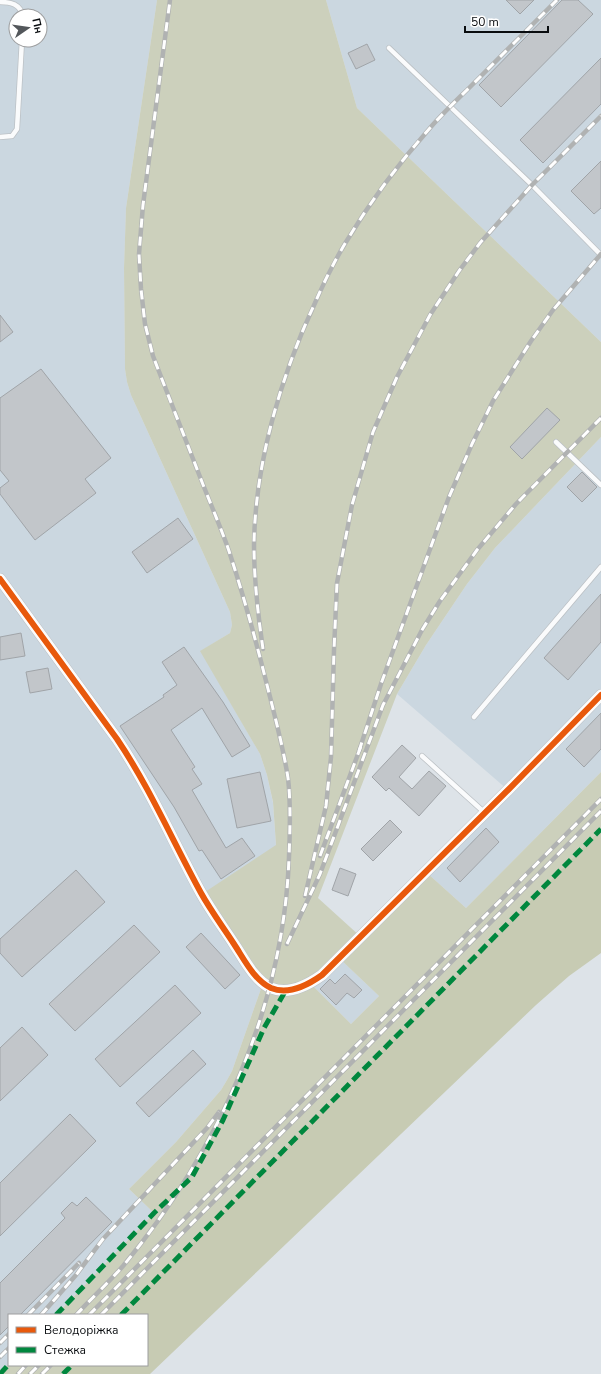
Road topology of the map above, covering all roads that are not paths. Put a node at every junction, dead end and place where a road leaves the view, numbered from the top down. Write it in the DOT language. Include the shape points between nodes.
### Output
graph roads {
  1 [pos="0,2"];
  2 [pos="18,8"];
  3 [pos="22,48"];
  4 [pos="389,48"];
  5 [pos="0,137"];
  6 [pos="601,255"];
  7 [pos="556,442"];
  8 [pos="601,485"];
  9 [pos="601,567"];
  10 [pos="0,579"];
  11 [pos="601,695"];
  12 [pos="474,717"];
  13 [pos="422,756"];
  14 [pos="485,814"];
  1 -- 2 [label="lane" via="10,2"];
  3 -- 5 [label="lane" via="17,129 12,136"];
  4 -- 6 [label="lane"];
  7 -- 8 [label="lane"];
  9 -- 12 [label="lane"];
  10 -- 14 [label="street" via="124,750 145,783 202,894 253,972 272,988 296,988 322,975"];
  11 -- 14 [label="street"];
  13 -- 14 [label="lane"];
}
